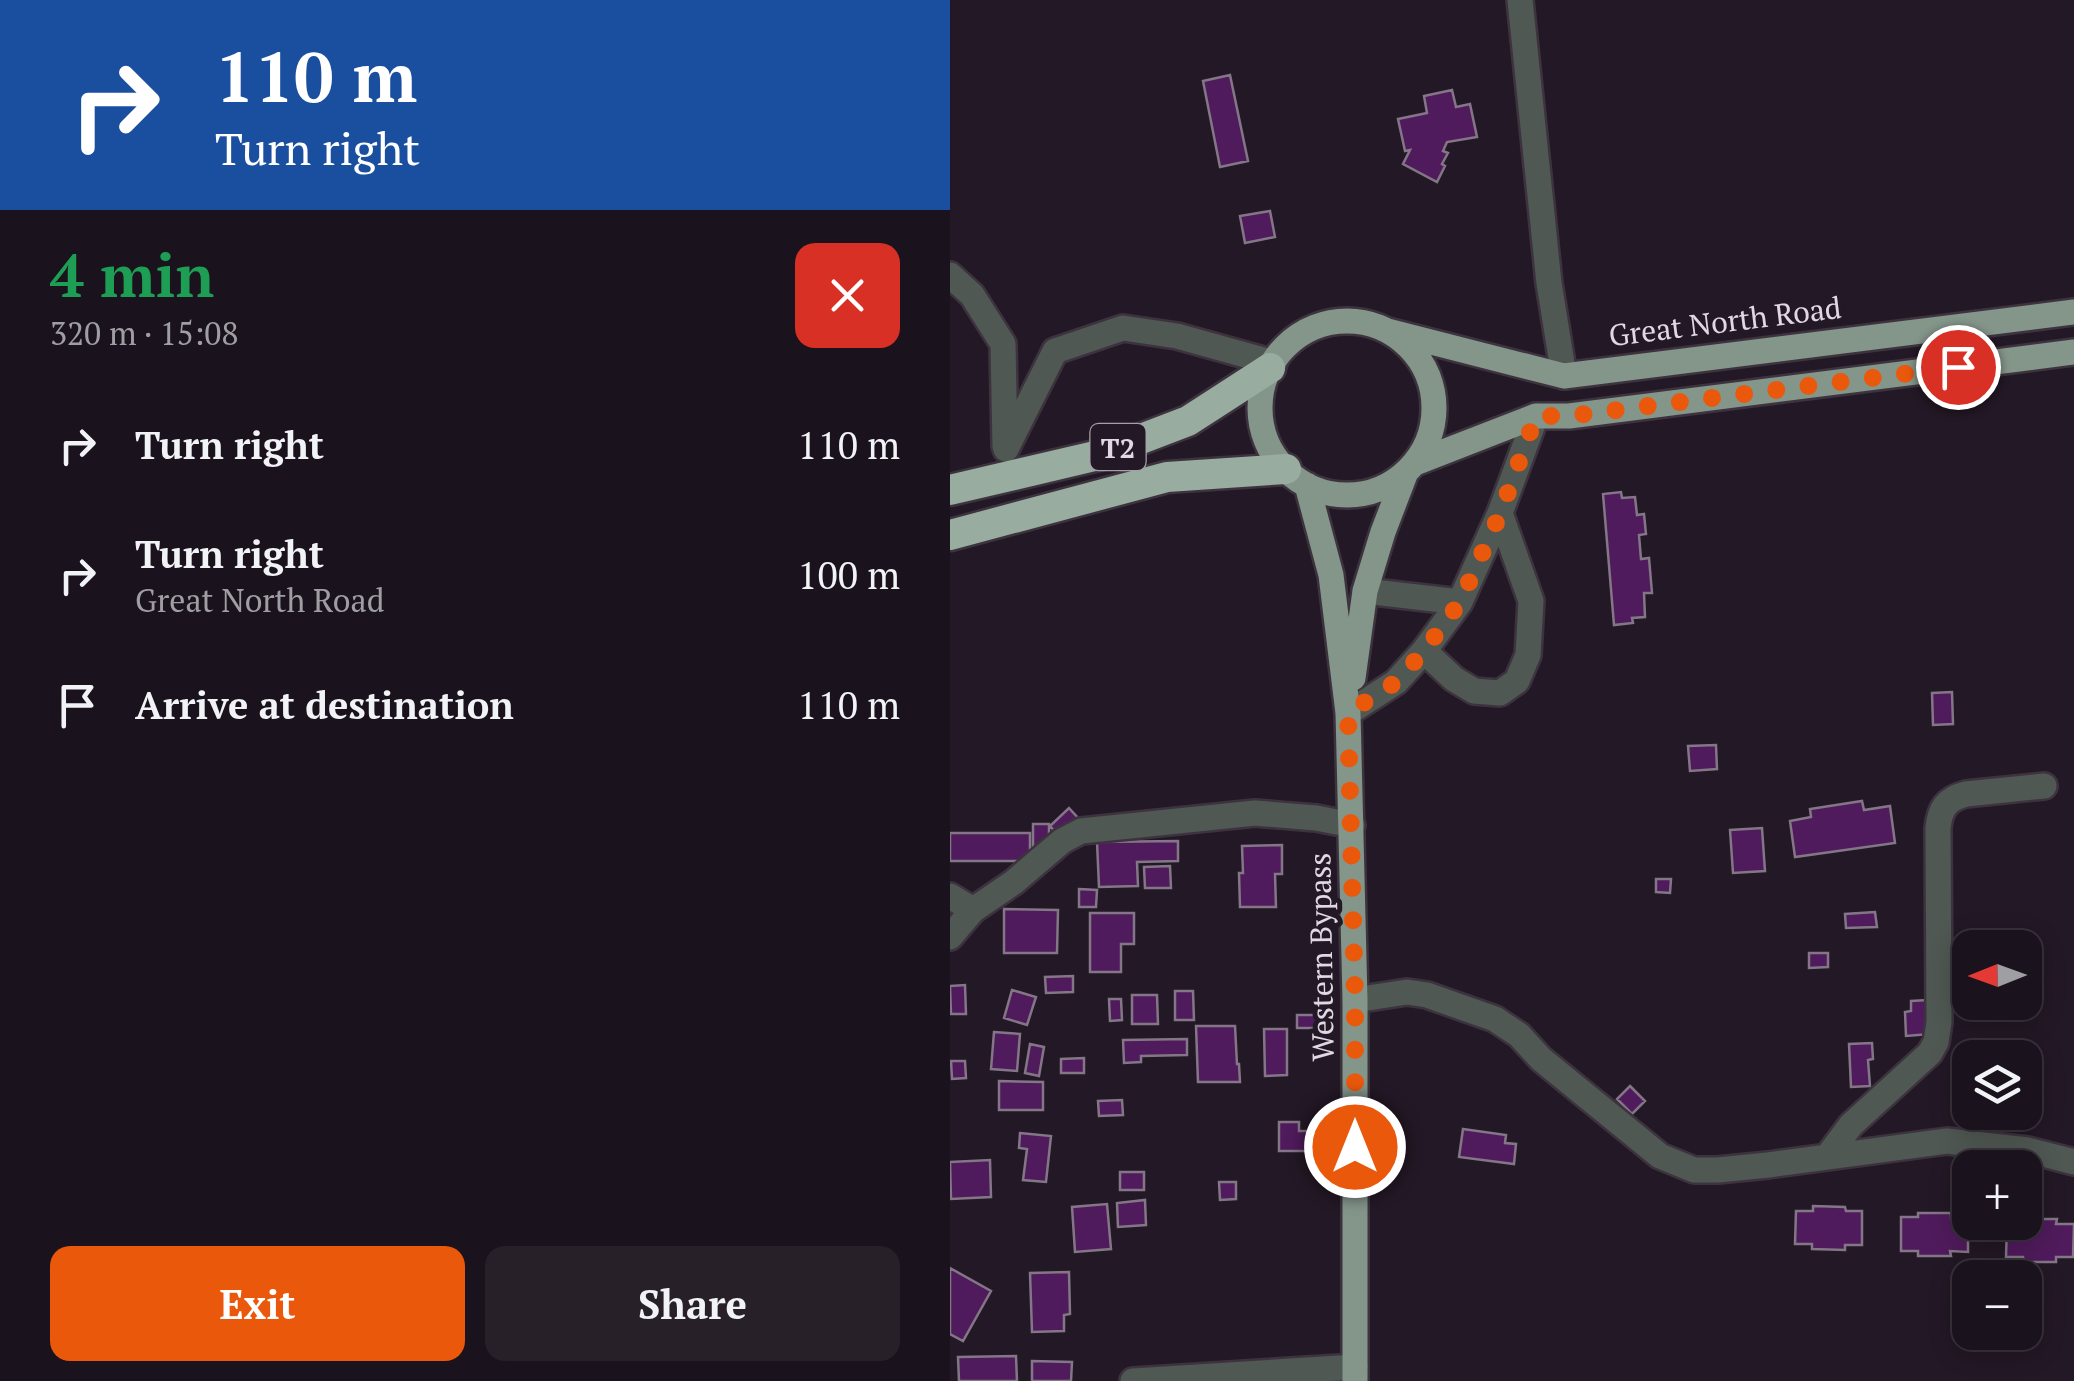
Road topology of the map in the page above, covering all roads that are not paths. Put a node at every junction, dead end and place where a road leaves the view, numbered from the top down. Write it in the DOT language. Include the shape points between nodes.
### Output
graph roads {
  1 [pos="1520,0"];
  2 [pos="950,274"];
  3 [pos="2074,312"];
  4 [pos="1388,331"];
  5 [pos="2074,352"];
  6 [pos="1272,365"];
  7 [pos="1564,376"];
  8 [pos="1536,416"];
  9 [pos="1006,463"];
  10 [pos="1410,468"];
  11 [pos="1296,477"];
  12 [pos="950,490"];
  13 [pos="1500,514"];
  14 [pos="950,534"];
  15 [pos="1365,590"];
  16 [pos="1460,602"];
  17 [pos="1424,651"];
  18 [pos="1348,713"];
  19 [pos="2044,786"];
  20 [pos="1352,825"];
  21 [pos="950,896"];
  22 [pos="973,910"];
  23 [pos="950,937"];
  24 [pos="1355,1000"];
  25 [pos="1828,1157"];
  26 [pos="2074,1162"];
  27 [pos="1355,1374"];
  28 [pos="1133,1381"];
  1 -- 7 [label="street"];
  2 -- 9 [label="street" via="1003,344"];
  3 -- 7 [label="main road, Great North Road"];
  4 -- 6 [label="main road" via="1330,322 1298,336"];
  4 -- 7 [label="main road, Great North Road"];
  4 -- 10 [label="main road" via="1421,362 1432,391 1429,436"];
  5 -- 8 [label="main road"];
  6 -- 9 [label="highway, T2" via="1188,421 1099,454"];
  6 -- 9 [label="street" via="1178,336 1123,328 1055,351"];
  6 -- 11 [label="main road" via="1262,421 1270,447"];
  8 -- 10 [label="main road"];
  8 -- 13 [label="street"];
  9 -- 12 [label="highway, T2"];
  10 -- 11 [label="main road" via="1381,488 1351,495 1321,491"];
  10 -- 15 [label="main road, Western Bypass"];
  11 -- 14 [label="highway, T2" via="1167,477"];
  11 -- 18 [label="main road, Western Bypass" via="1331,575"];
  13 -- 16 [label="street"];
  13 -- 17 [label="street" via="1531,601 1528,655 1517,681 1500,694 1474,691"];
  15 -- 16 [label="street"];
  15 -- 18 [label="main road, Western Bypass"];
  16 -- 17 [label="street"];
  17 -- 18 [label="street" via="1396,682"];
  18 -- 20 [label="main road, Western Bypass"];
  19 -- 25 [label="street" via="1966,794 1944,806 1938,828 1936,1042 1851,1125"];
  20 -- 22 [label="street" via="1255,813 1081,831"];
  20 -- 24 [label="main road, Western Bypass"];
  21 -- 22 [label="street"];
  22 -- 23 [label="street"];
  24 -- 25 [label="street" via="1407,992 1494,1019 1660,1156 1694,1170"];
  24 -- 27 [label="main road, Western Bypass"];
  25 -- 26 [label="street" via="1947,1141"];
  27 -- 28 [label="street"];
}
